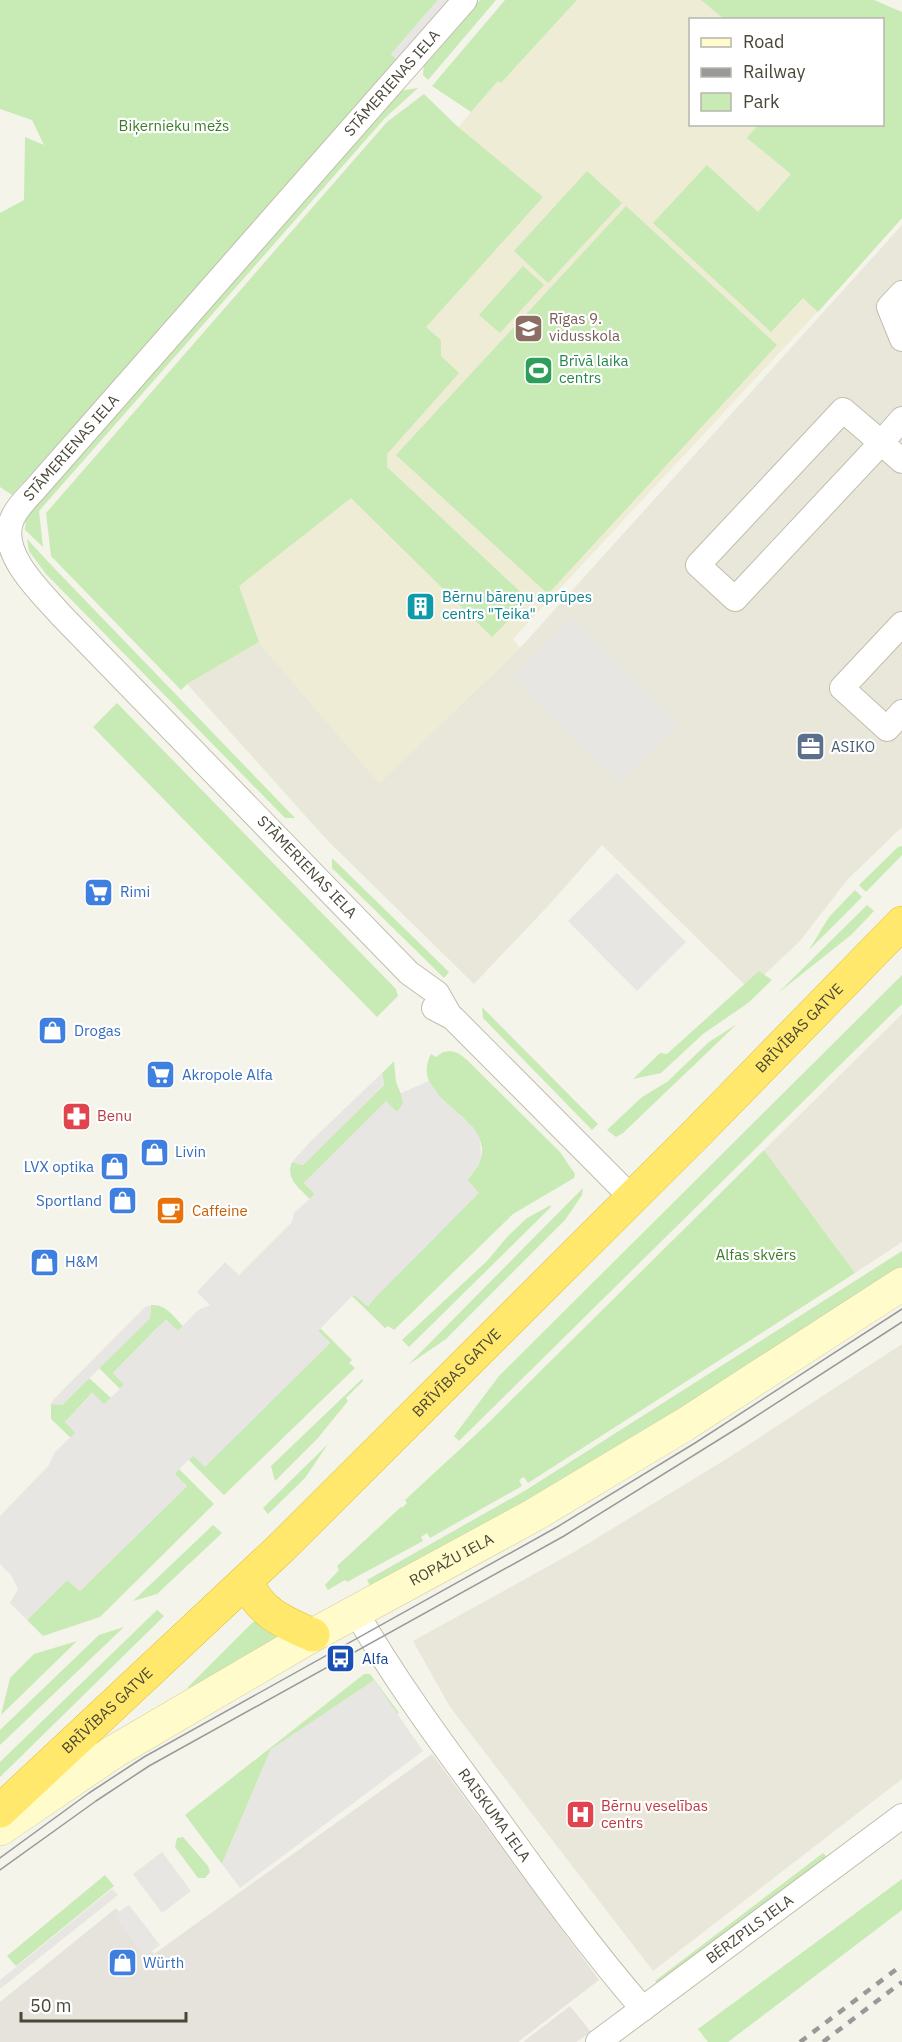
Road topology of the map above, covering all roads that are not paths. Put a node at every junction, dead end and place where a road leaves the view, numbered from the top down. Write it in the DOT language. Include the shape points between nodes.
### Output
graph roads {
  1 [pos="465,0"];
  2 [pos="902,293"];
  3 [pos="902,339"];
  4 [pos="902,419"];
  5 [pos="881,443"];
  6 [pos="902,461"];
  7 [pos="6,517"];
  8 [pos="902,624"];
  9 [pos="902,712"];
  10 [pos="902,923"];
  11 [pos="632,1198"];
  12 [pos="902,1284"];
  13 [pos="246,1581"];
  14 [pos="356,1612"];
  15 [pos="313,1635"];
  16 [pos="0,1811"];
  17 [pos="902,1816"];
  18 [pos="0,1829"];
  19 [pos="643,2009"];
  20 [pos="598,2042"];
  1 -- 7 [label="street, STĀMERIENAS IELA" via="20,507"];
  2 -- 3 [label="street" via="889,308"];
  4 -- 5 [label="street"];
  5 -- 5 [label="street" via="735,599 698,565 843,410"];
  5 -- 6 [label="street"];
  7 -- 11 [label="street, STĀMERIENAS IELA" via="11,546 20,567 60,614 409,973 426,1004 448,1014"];
  8 -- 9 [label="street" via="842,688 887,729"];
  10 -- 11 [label="highway, BRĪVĪBAS GATVE"];
  11 -- 13 [label="highway, BRĪVĪBAS GATVE"];
  12 -- 14 [label="street, ROPAŽU IELA" via="684,1425 534,1515"];
  13 -- 15 [label="highway" via="265,1610"];
  13 -- 16 [label="highway, BRĪVĪBAS GATVE"];
  14 -- 15 [label="street, ROPAŽU IELA"];
  14 -- 19 [label="street, RAISKUMA IELA" via="443,1747 573,1923"];
  15 -- 18 [label="street, ROPAŽU IELA" via="115,1751"];
  17 -- 19 [label="street, BĒRZPILS IELA"];
  19 -- 20 [label="street, BĒRZPILS IELA"];
}
